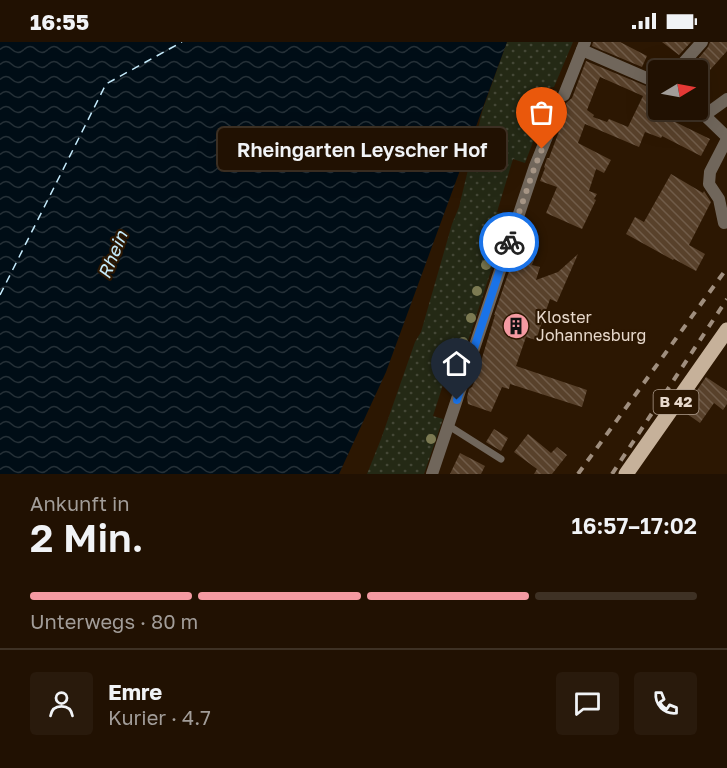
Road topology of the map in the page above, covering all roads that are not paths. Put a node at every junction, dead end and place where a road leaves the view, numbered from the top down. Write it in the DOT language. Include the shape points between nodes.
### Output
graph roads {
  1 [pos="702,42"];
  2 [pos="584,46"];
  3 [pos="686,60"];
  4 [pos="648,78"];
  5 [pos="566,91"];
  6 [pos="727,99"];
  7 [pos="559,107"];
  8 [pos="708,108"];
  9 [pos="708,119"];
  10 [pos="727,138"];
  11 [pos="724,223"];
  12 [pos="727,330"];
  13 [pos="449,426"];
  14 [pos="501,459"];
  15 [pos="432,474"];
  16 [pos="626,474"];
  1 -- 3 [label="street"];
  2 -- 4 [label="street"];
  2 -- 5 [label="street"];
  6 -- 8 [label="street"];
  7 -- 13 [label="street" via="535,166"];
  9 -- 10 [label="street"];
  10 -- 11 [label="street" via="710,172 709,184 719,199"];
  12 -- 16 [label="main road, B 42"];
  13 -- 14 [label="lane"];
  13 -- 15 [label="street"];
}
